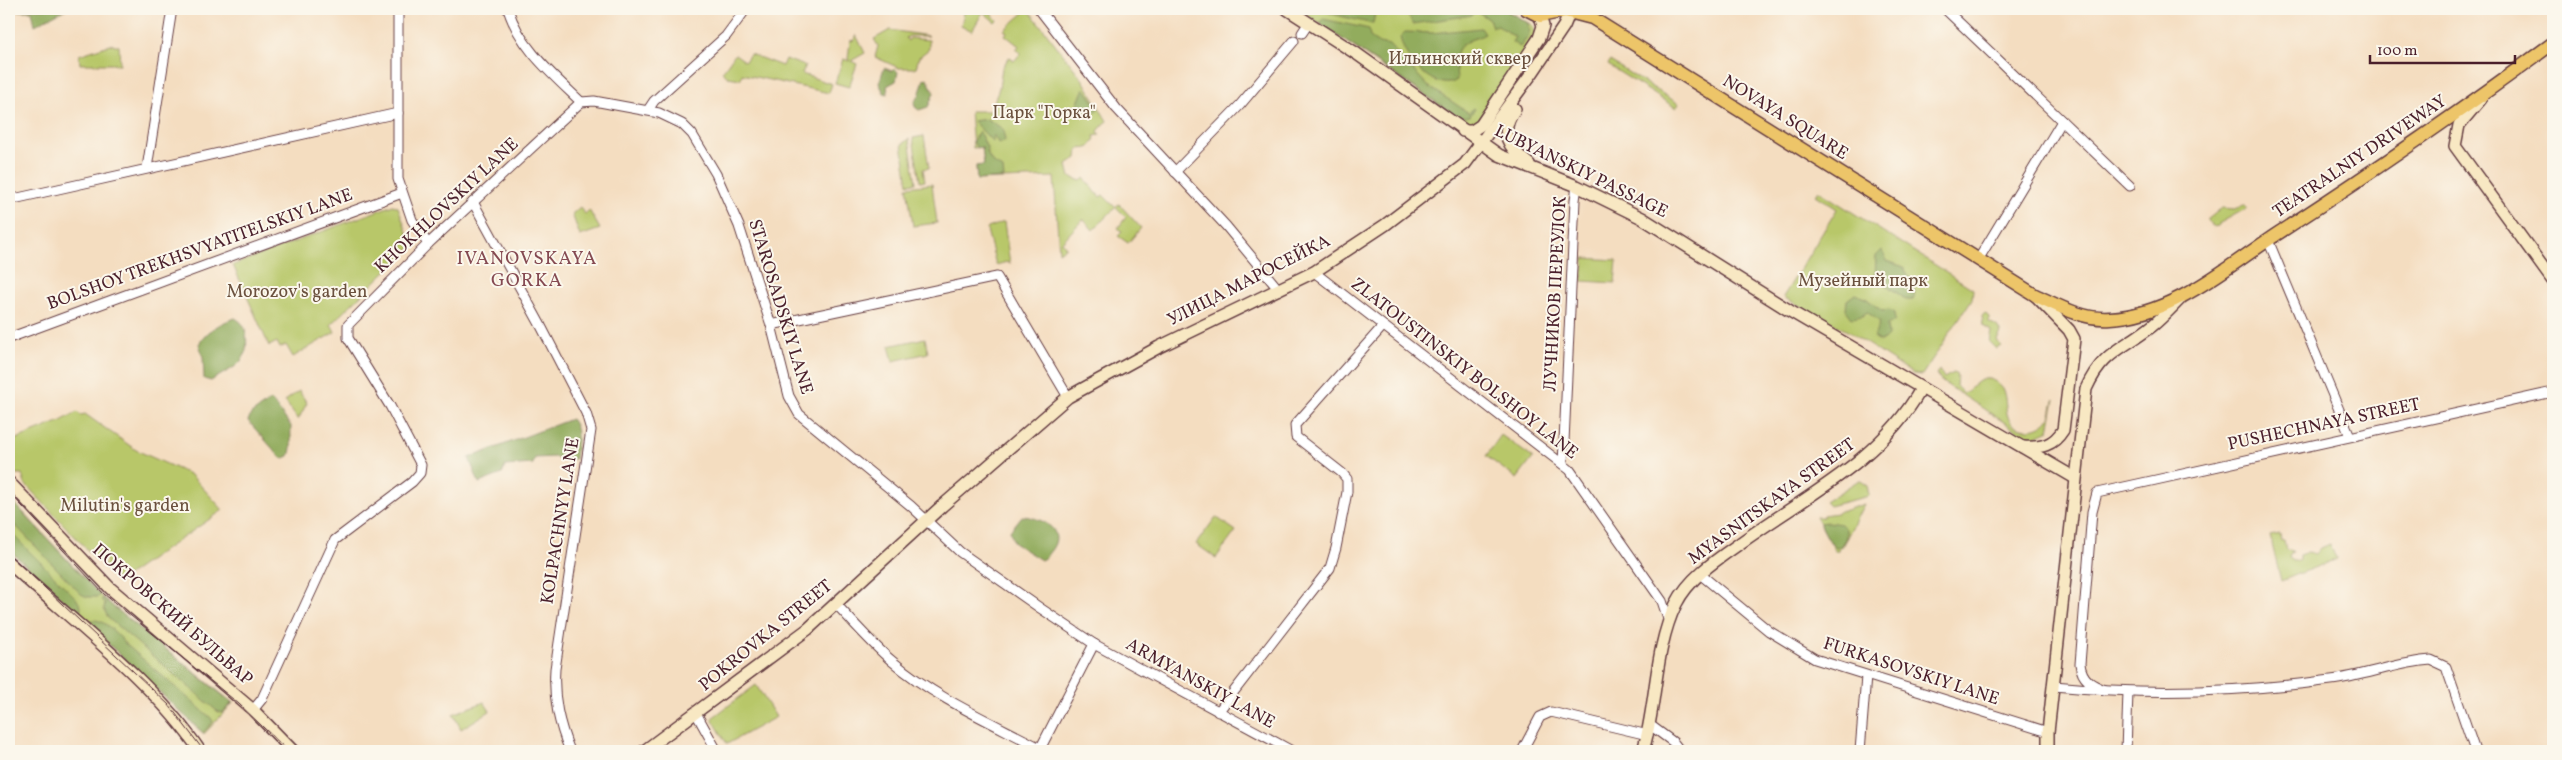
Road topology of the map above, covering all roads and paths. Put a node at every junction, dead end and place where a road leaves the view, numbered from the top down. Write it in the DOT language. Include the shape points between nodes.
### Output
graph roads {
  1 [pos="172,9"];
  2 [pos="398,9"];
  3 [pos="508,9"];
  4 [pos="746,9"];
  5 [pos="1039,9"];
  6 [pos="1287,9"];
  7 [pos="1526,9"];
  8 [pos="1946,9"];
  9 [pos="1571,10"];
  10 [pos="1540,16"];
  11 [pos="1294,42"];
  12 [pos="2552,45"];
  13 [pos="1533,72"];
  14 [pos="2487,92"];
  15 [pos="581,102"];
  16 [pos="648,110"];
  17 [pos="398,113"];
  18 [pos="2062,121"];
  19 [pos="1463,131"];
  20 [pos="1482,144"];
  21 [pos="147,168"];
  22 [pos="1175,172"];
  23 [pos="1545,175"];
  24 [pos="1577,186"];
  25 [pos="2130,186"];
  26 [pos="402,192"];
  27 [pos="9,200"];
  28 [pos="473,202"];
  29 [pos="2268,240"];
  30 [pos="428,244"];
  31 [pos="1978,260"];
  32 [pos="1314,272"];
  33 [pos="2553,281"];
  34 [pos="1279,290"];
  35 [pos="2035,295"];
  36 [pos="2185,295"];
  37 [pos="771,326"];
  38 [pos="1383,326"];
  39 [pos="9,338"];
  40 [pos="1921,389"];
  41 [pos="2553,392"];
  42 [pos="1068,397"];
  43 [pos="2350,436"];
  44 [pos="2021,447"];
  45 [pos="1563,464"];
  46 [pos="2075,478"];
  47 [pos="9,482"];
  48 [pos="926,520"];
  49 [pos="9,563"];
  50 [pos="1700,574"];
  51 [pos="836,604"];
  52 [pos="1669,622"];
  53 [pos="1094,644"];
  54 [pos="1866,676"];
  55 [pos="2054,686"];
  56 [pos="2105,690"];
  57 [pos="2128,692"];
  58 [pos="253,710"];
  59 [pos="1218,712"];
  60 [pos="696,713"];
  61 [pos="1649,730"];
  62 [pos="2048,732"];
  63 [pos="1040,749"];
  64 [pos="200,751"];
  65 [pos="293,751"];
  66 [pos="570,751"];
  67 [pos="644,751"];
  68 [pos="717,751"];
  69 [pos="1292,751"];
  70 [pos="1522,751"];
  71 [pos="1643,751"];
  72 [pos="1680,751"];
  73 [pos="1860,751"];
  74 [pos="2048,751"];
  75 [pos="2126,751"];
  76 [pos="2475,751"];
  1 -- 21 [label="street"];
  2 -- 17 [label="street"];
  3 -- 15 [label="street" via="526,45"];
  4 -- 16 [label="street" via="726,36"];
  5 -- 22 [label="street" via="1116,108"];
  6 -- 19 [label="main road, LUBYANSKIY PASSAGE" via="1305,28 1357,54"];
  7 -- 10 [label="main road"];
  8 -- 18 [label="street"];
  9 -- 10 [label="main road"];
  9 -- 13 [label="main road"];
  9 -- 31 [label="main road, NOVAYA SQUARE" via="1603,24"];
  10 -- 19 [label="main road" via="1542,32 1534,46 1480,125 1472,132"];
  11 -- 22 [label="street" via="1240,105"];
  12 -- 14 [label="main road, TEATRALNIY DRIVEWAY"];
  13 -- 20 [label="main road, УЛИЦА МАРОСЕЙКА"];
  13 -- 23 [label="main road" via="1524,96 1507,121 1506,131 1515,151"];
  14 -- 29 [label="main road, TEATRALNIY DRIVEWAY" via="2388,162"];
  14 -- 33 [label="main road" via="2459,125 2455,146"];
  15 -- 16 [label="street, STAROSADSKIY LANE" via="594,101"];
  15 -- 28 [label="street, KHOKHLOVSKIY LANE"];
  16 -- 37 [label="street, STAROSADSKIY LANE" via="687,128 716,174 739,226"];
  17 -- 21 [label="street"];
  17 -- 26 [label="street" via="398,179"];
  18 -- 25 [label="street"];
  18 -- 31 [label="street"];
  19 -- 20 [label="main road, LUBYANSKIY PASSAGE"];
  20 -- 23 [label="main road, LUBYANSKIY PASSAGE"];
  20 -- 32 [label="main road, УЛИЦА МАРОСЕЙКА" via="1465,164 1421,199"];
  21 -- 27 [label="street"];
  22 -- 34 [label="street" via="1251,254"];
  23 -- 24 [label="main road, LUBYANSKIY PASSAGE"];
  24 -- 40 [label="main road, LUBYANSKIY PASSAGE" via="1657,227"];
  24 -- 45 [label="street, ЛУЧНИКОВ ПЕРЕУЛОК"];
  26 -- 30 [label="street" via="412,220"];
  26 -- 39 [label="street, BOLSHOY TREKHSVYATITELSKIY LANE"];
  28 -- 30 [label="street, KHOKHLOVSKIY LANE"];
  28 -- 66 [label="street, KOLPACHNYY LANE" via="541,326 592,430 556,658 556,706"];
  29 -- 36 [label="main road, TEATRALNIY DRIVEWAY"];
  29 -- 43 [label="street"];
  30 -- 58 [label="street, KHOKHLOVSKIY LANE" via="352,319 346,330 400,424 421,465 420,472 412,482 335,540 262,699"];
  31 -- 35 [label="main road, NOVAYA SQUARE"];
  32 -- 34 [label="main road, УЛИЦА МАРОСЕЙКА"];
  32 -- 38 [label="street, ZLATOUSTINSKIY BOLSHOY LANE"];
  34 -- 42 [label="main road, УЛИЦА МАРОСЕЙКА" via="1159,346"];
  35 -- 36 [label="main road, TEATRALNIY DRIVEWAY" via="2081,315 2110,318 2147,310"];
  35 -- 44 [label="main road" via="2069,330 2074,339 2074,354 2063,430 2046,446"];
  36 -- 46 [label="main road" via="2151,326 2108,356 2094,372 2086,390"];
  37 -- 42 [label="street" via="998,277"];
  37 -- 48 [label="street, STAROSADSKIY LANE" via="795,410"];
  38 -- 45 [label="street, ZLATOUSTINSKIY BOLSHOY LANE"];
  38 -- 59 [label="street" via="1295,425 1296,437 1347,479 1332,564"];
  40 -- 44 [label="main road, LUBYANSKIY PASSAGE"];
  40 -- 50 [label="main road, MYASNITSKAYA STREET" via="1896,427 1856,465 1768,523"];
  41 -- 43 [label="street, PUSHECHNAYA STREET"];
  42 -- 48 [label="main road, УЛИЦА МАРОСЕЙКА"];
  43 -- 56 [label="street, PUSHECHNAYA STREET" via="2102,490 2095,496 2080,664 2088,682"];
  44 -- 46 [label="main road, LUBYANSKIY PASSAGE"];
  45 -- 52 [label="street, ZLATOUSTINSKIY BOLSHOY LANE" via="1662,601"];
  46 -- 55 [label="main road"];
  47 -- 58 [label="main road, ПОКРОВСКИЙ БУЛЬВАР" via="110,588"];
  48 -- 51 [label="main road, POKROVKA STREET"];
  48 -- 53 [label="street, STAROSADSKIY LANE" via="969,559"];
  49 -- 64 [label="main road" via="166,707"];
  50 -- 52 [label="main road, MYASNITSKAYA STREET" via="1682,595"];
  50 -- 54 [label="street, FURKASOVSKIY LANE" via="1769,631 1807,655"];
  51 -- 60 [label="main road, POKROVKA STREET" via="796,639"];
  51 -- 63 [label="street" via="881,651 908,673"];
  52 -- 61 [label="main road, MYASNITSKAYA STREET"];
  53 -- 59 [label="street, ARMYANSKIY LANE"];
  53 -- 63 [label="street"];
  54 -- 62 [label="street, FURKASOVSKIY LANE"];
  54 -- 73 [label="street"];
  55 -- 56 [label="street"];
  55 -- 62 [label="main road"];
  56 -- 57 [label="street"];
  57 -- 75 [label="street"];
  57 -- 76 [label="street" via="2256,689 2332,680 2424,660 2436,661 2446,667"];
  58 -- 65 [label="main road, ПОКРОВСКИЙ БУЛЬВАР"];
  59 -- 69 [label="street, ARMYANSKIY LANE"];
  60 -- 67 [label="main road, POKROVKA STREET"];
  60 -- 68 [label="street"];
  61 -- 70 [label="street" via="1551,712 1540,718"];
  61 -- 71 [label="main road"];
  61 -- 72 [label="street" via="1673,742"];
  62 -- 74 [label="main road"];
}
